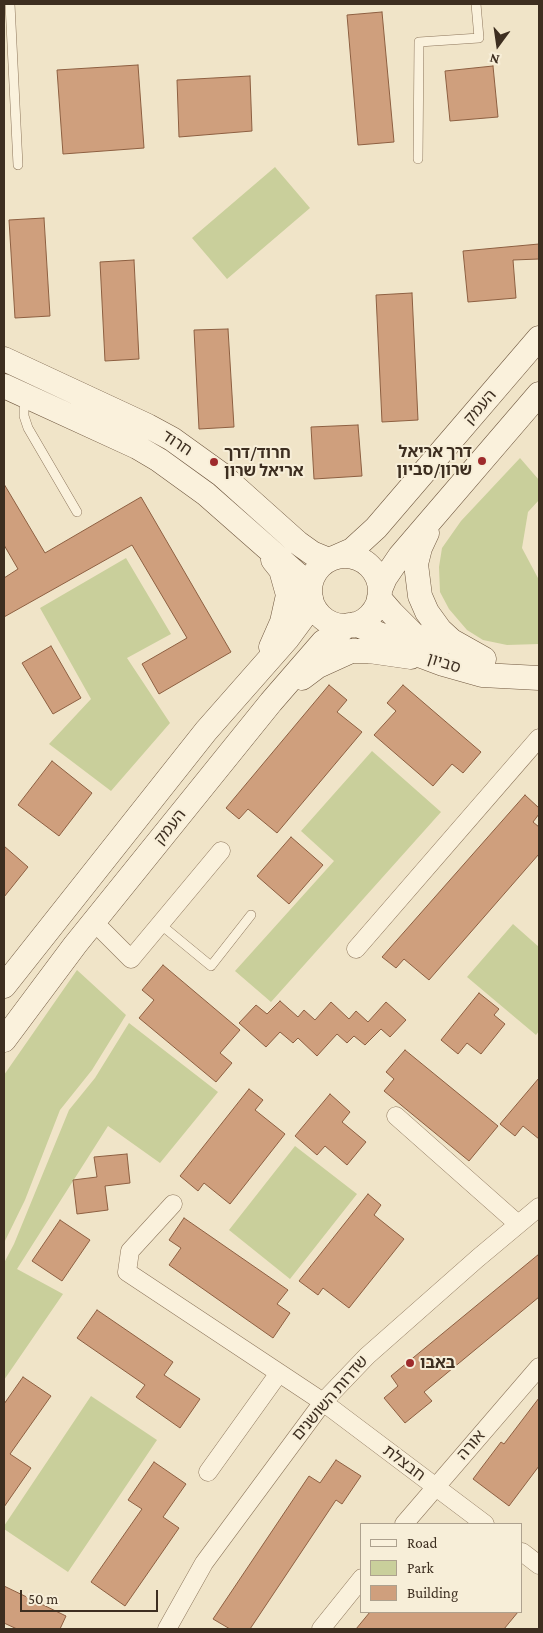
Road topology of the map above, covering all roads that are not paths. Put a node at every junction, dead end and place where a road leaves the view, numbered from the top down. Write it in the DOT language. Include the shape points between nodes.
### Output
graph roads {
  1 [pos="10,4"];
  2 [pos="476,4"];
  3 [pos="418,159"];
  4 [pos="18,165"];
  5 [pos="539,338"];
  6 [pos="4,359"];
  7 [pos="4,386"];
  8 [pos="539,394"];
  9 [pos="30,398"];
  10 [pos="76,512"];
  11 [pos="434,516"];
  12 [pos="274,522"];
  13 [pos="376,528"];
  14 [pos="254,537"];
  15 [pos="333,558"];
  16 [pos="311,594"];
  17 [pos="380,594"];
  18 [pos="352,625"];
  19 [pos="429,659"];
  20 [pos="484,659"];
  21 [pos="539,662"];
  22 [pos="263,664"];
  23 [pos="539,678"];
  24 [pos="271,702"];
  25 [pos="539,738"];
  26 [pos="221,851"];
  27 [pos="251,915"];
  28 [pos="94,922"];
  29 [pos="160,924"];
  30 [pos="356,949"];
  31 [pos="4,986"];
  32 [pos="4,1040"];
  33 [pos="396,1116"];
  34 [pos="173,1204"];
  35 [pos="539,1207"];
  36 [pos="518,1224"];
  37 [pos="539,1367"];
  38 [pos="279,1373"];
  39 [pos="323,1402"];
  40 [pos="208,1472"];
  41 [pos="435,1486"];
  42 [pos="405,1523"];
  43 [pos="484,1523"];
  44 [pos="523,1553"];
  45 [pos="539,1565"];
  46 [pos="360,1580"];
  47 [pos="167,1629"];
  48 [pos="321,1629"];
  1 -- 4 [label="lane"];
  2 -- 3 [label="lane" via="479,38 419,42"];
  5 -- 13 [label="main road, העמק"];
  6 -- 12 [label="main road, חרוד" via="172,439 222,475"];
  7 -- 9 [label="main road, חרוד"];
  8 -- 11 [label="main road"];
  9 -- 10 [label="lane" via="24,408 28,428"];
  9 -- 14 [label="main road, חרוד" via="159,460 206,494"];
  11 -- 17 [label="main road" via="391,570"];
  11 -- 20 [label="main road" via="416,564 420,596 440,630 452,641"];
  12 -- 13 [label="main road" via="300,535 332,542"];
  12 -- 15 [label="main road, חרוד" via="312,553"];
  13 -- 15 [label="main road, העמק" via="352,550"];
  14 -- 16 [label="main road, חרוד" via="298,575"];
  14 -- 22 [label="main road" via="282,570 288,594 282,622"];
  15 -- 16 [label="main road" via="315,573"];
  15 -- 17 [label="main road" via="357,558 366,563 378,580"];
  16 -- 18 [label="main road" via="321,615 329,621"];
  16 -- 22 [label="main road, העמק" via="297,626"];
  17 -- 18 [label="main road" via="371,614"];
  17 -- 20 [label="main road, סביון" via="414,635"];
  18 -- 19 [label="main road, סביון"];
  18 -- 24 [label="main road, העמק" via="323,642"];
  19 -- 23 [label="main road, סביון" via="482,675"];
  19 -- 24 [label="main road" via="369,650 352,651 318,666"];
  20 -- 21 [label="main road, סביון"];
  22 -- 31 [label="main road, העמק"];
  24 -- 28 [label="main road, העמק"];
  25 -- 30 [label="street"];
  26 -- 29 [label="street"];
  27 -- 29 [label="lane" via="211,966"];
  28 -- 29 [label="street" via="131,959"];
  28 -- 32 [label="main road, העמק"];
  33 -- 36 [label="street"];
  34 -- 38 [label="street, חבצלת" via="130,1251 127,1272"];
  35 -- 36 [label="street, שדרות השושנים"];
  36 -- 39 [label="street, שדרות השושנים" via="366,1356"];
  37 -- 41 [label="street, אורה"];
  38 -- 39 [label="street, חבצלת"];
  38 -- 40 [label="street"];
  39 -- 41 [label="street, חבצלת"];
  39 -- 47 [label="street, שדרות השושנים" via="204,1564"];
  41 -- 42 [label="street, אורה"];
  41 -- 43 [label="street, חבצלת"];
  44 -- 45 [label="street"];
  46 -- 48 [label="street"];
}
